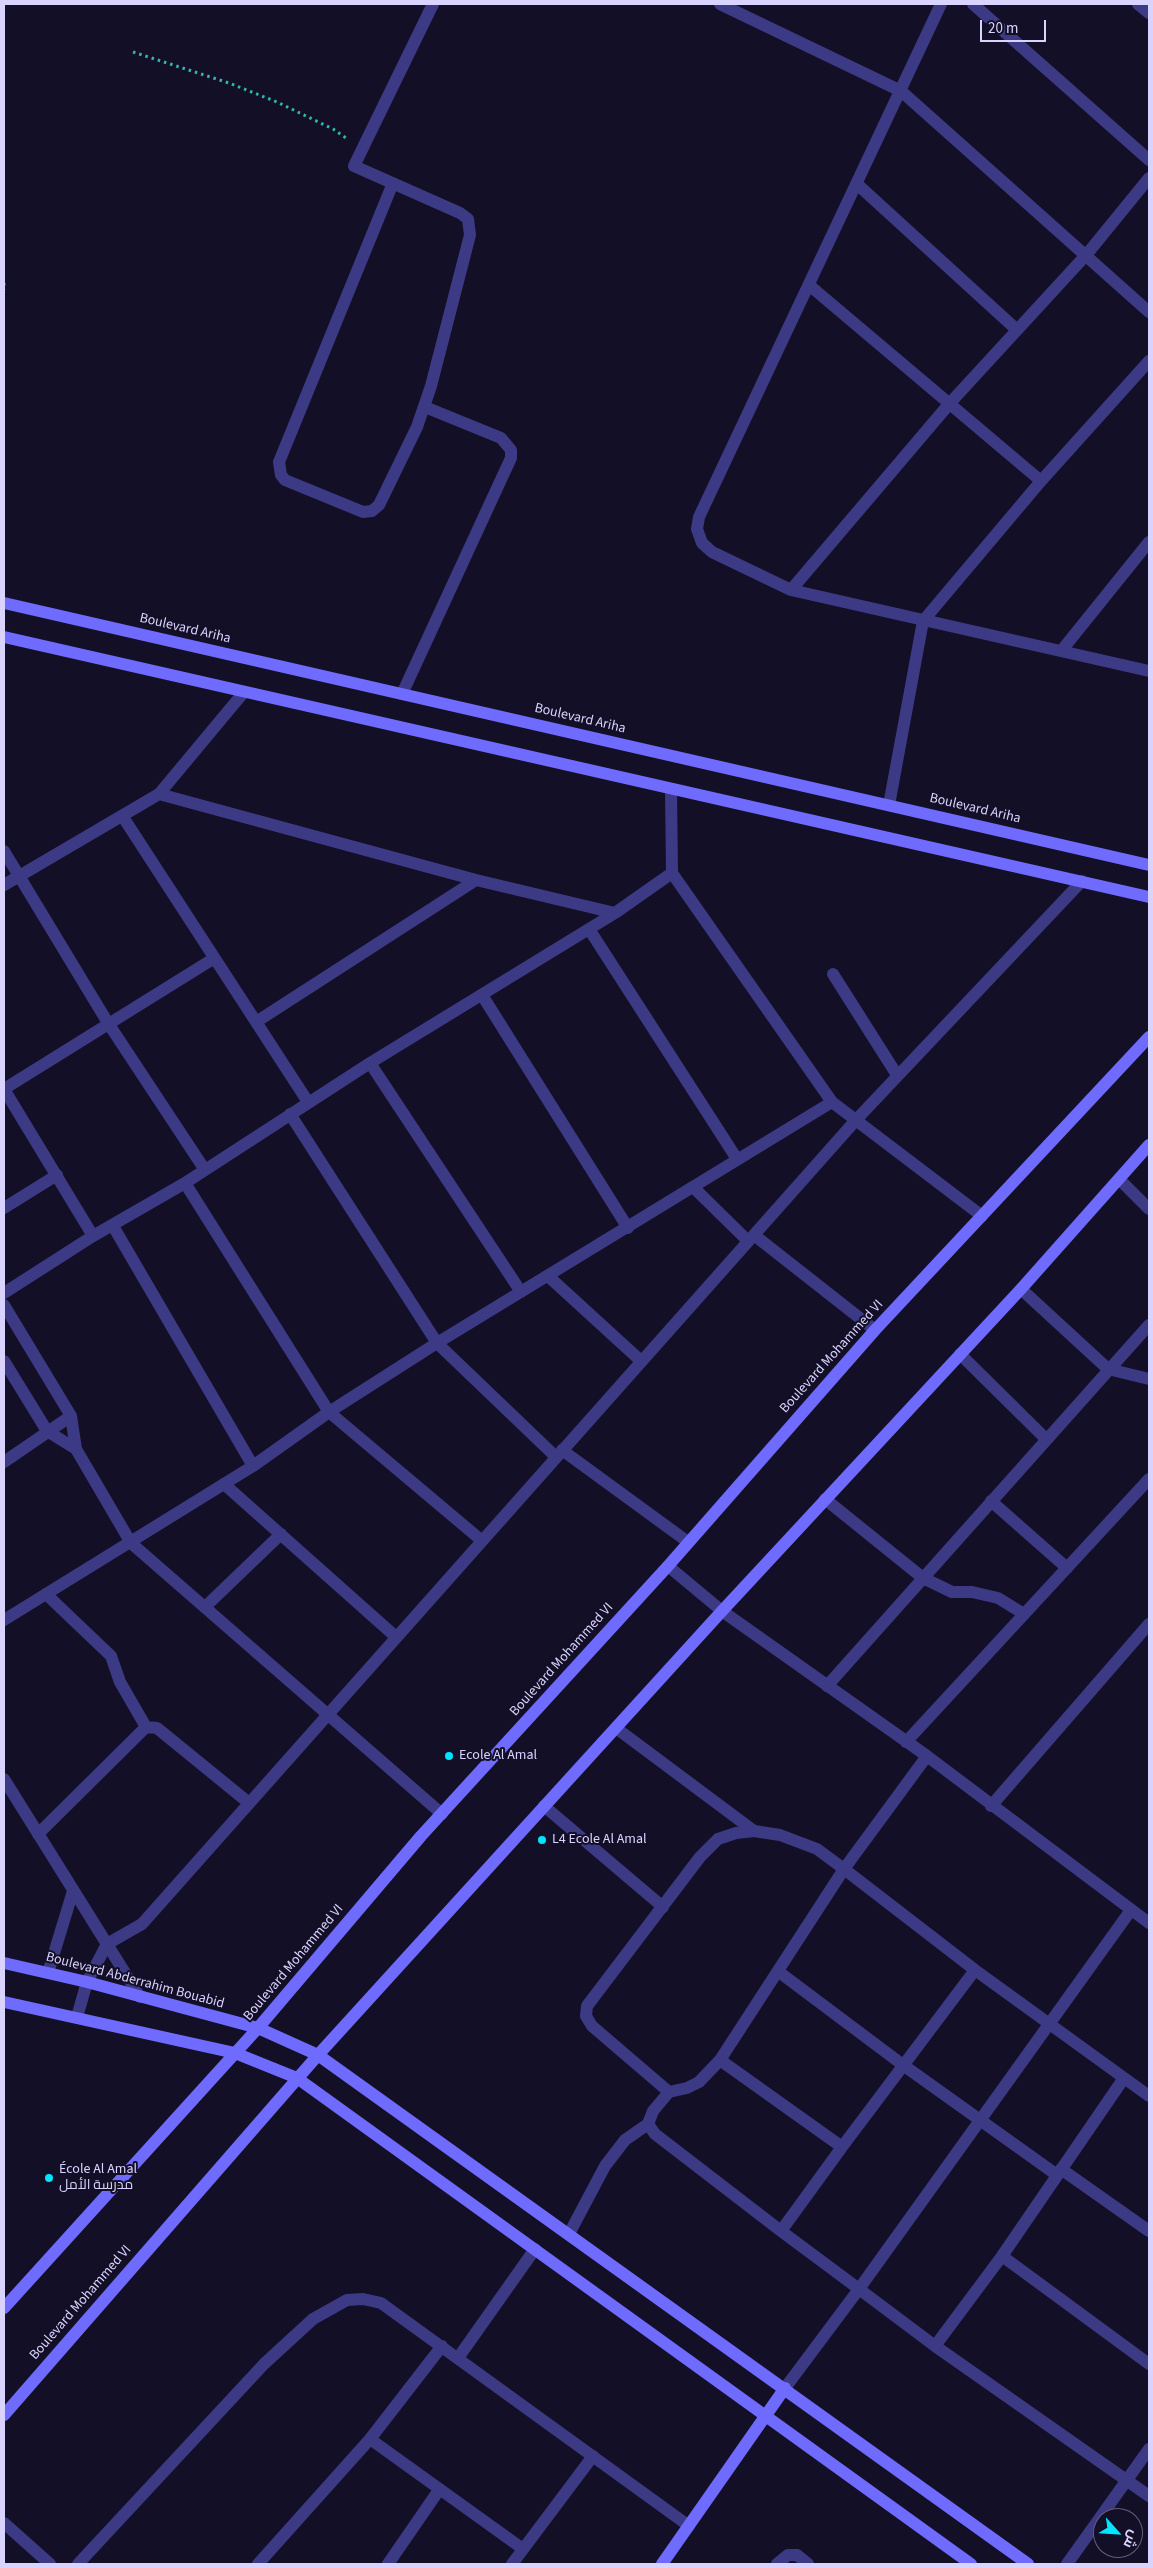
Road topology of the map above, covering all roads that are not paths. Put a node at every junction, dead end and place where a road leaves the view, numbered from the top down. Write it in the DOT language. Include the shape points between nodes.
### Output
graph roads {
  1 [pos="433,4"];
  2 [pos="720,4"];
  3 [pos="941,4"];
  4 [pos="973,4"];
  5 [pos="1138,4"];
  6 [pos="1149,14"];
  7 [pos="901,91"];
  8 [pos="1149,160"];
  9 [pos="1149,178"];
  10 [pos="393,183"];
  11 [pos="857,184"];
  12 [pos="1087,254"];
  13 [pos="809,285"];
  14 [pos="1149,312"];
  15 [pos="1017,330"];
  16 [pos="1149,361"];
  17 [pos="950,403"];
  18 [pos="424,407"];
  19 [pos="1041,481"];
  20 [pos="1149,542"];
  21 [pos="791,590"];
  22 [pos="4,603"];
  23 [pos="924,621"];
  24 [pos="4,637"];
  25 [pos="1062,650"];
  26 [pos="1149,671"];
  27 [pos="244,692"];
  28 [pos="402,694"];
  29 [pos="671,789"];
  30 [pos="159,794"];
  31 [pos="889,805"];
  32 [pos="123,817"];
  33 [pos="4,852"];
  34 [pos="1149,865"];
  35 [pos="672,873"];
  36 [pos="19,875"];
  37 [pos="476,880"];
  38 [pos="1082,881"];
  39 [pos="4,886"];
  40 [pos="1149,897"];
  41 [pos="615,913"];
  42 [pos="589,929"];
  43 [pos="213,959"];
  44 [pos="833,974"];
  45 [pos="482,995"];
  46 [pos="108,1022"];
  47 [pos="256,1022"];
  48 [pos="1149,1037"];
  49 [pos="370,1062"];
  50 [pos="897,1075"];
  51 [pos="4,1089"];
  52 [pos="308,1102"];
  53 [pos="832,1102"];
  54 [pos="290,1114"];
  55 [pos="856,1120"];
  56 [pos="1149,1145"];
  57 [pos="737,1159"];
  58 [pos="206,1170"];
  59 [pos="58,1175"];
  60 [pos="1119,1179"];
  61 [pos="185,1183"];
  62 [pos="693,1187"];
  63 [pos="4,1208"];
  64 [pos="1149,1209"];
  65 [pos="982,1216"];
  66 [pos="112,1226"];
  67 [pos="628,1228"];
  68 [pos="93,1236"];
  69 [pos="751,1238"];
  70 [pos="548,1276"];
  71 [pos="1021,1289"];
  72 [pos="521,1292"];
  73 [pos="4,1293"];
  74 [pos="4,1305"];
  75 [pos="1149,1325"];
  76 [pos="875,1330"];
  77 [pos="437,1343"];
  78 [pos="960,1354"];
  79 [pos="4,1361"];
  80 [pos="641,1361"];
  81 [pos="1108,1369"];
  82 [pos="1149,1379"];
  83 [pos="329,1412"];
  84 [pos="71,1416"];
  85 [pos="47,1431"];
  86 [pos="1046,1439"];
  87 [pos="76,1449"];
  88 [pos="559,1454"];
  89 [pos="4,1462"];
  90 [pos="252,1466"];
  91 [pos="1148,1481"];
  92 [pos="224,1484"];
  93 [pos="825,1499"];
  94 [pos="991,1501"];
  95 [pos="281,1534"];
  96 [pos="481,1540"];
  97 [pos="131,1542"];
  98 [pos="688,1542"];
  99 [pos="668,1566"];
  100 [pos="1067,1568"];
  101 [pos="923,1578"];
  102 [pos="46,1594"];
  103 [pos="205,1607"];
  104 [pos="722,1611"];
  105 [pos="1024,1614"];
  106 [pos="4,1620"];
  107 [pos="1149,1624"];
  108 [pos="396,1637"];
  109 [pos="827,1686"];
  110 [pos="326,1715"];
  111 [pos="146,1727"];
  112 [pos="616,1728"];
  113 [pos="906,1742"];
  114 [pos="927,1756"];
  115 [pos="4,1779"];
  116 [pos="249,1803"];
  117 [pos="544,1806"];
  118 [pos="991,1806"];
  119 [pos="442,1814"];
  120 [pos="754,1831"];
  121 [pos="38,1834"];
  122 [pos="844,1869"];
  123 [pos="73,1891"];
  124 [pos="663,1907"];
  125 [pos="1131,1910"];
  126 [pos="1149,1923"];
  127 [pos="107,1944"];
  128 [pos="4,1963"];
  129 [pos="975,1970"];
  130 [pos="778,1972"];
  131 [pos="48,1973"];
  132 [pos="86,1982"];
  133 [pos="140,1997"];
  134 [pos="4,2002"];
  135 [pos="77,2017"];
  136 [pos="1050,2024"];
  137 [pos="258,2028"];
  138 [pos="235,2053"];
  139 [pos="318,2055"];
  140 [pos="720,2060"];
  141 [pos="903,2065"];
  142 [pos="297,2078"];
  143 [pos="1124,2078"];
  144 [pos="669,2092"];
  145 [pos="1149,2096"];
  146 [pos="979,2122"];
  147 [pos="648,2124"];
  148 [pos="842,2147"];
  149 [pos="1059,2172"];
  150 [pos="781,2231"];
  151 [pos="1149,2231"];
  152 [pos="569,2234"];
  153 [pos="535,2249"];
  154 [pos="1002,2256"];
  155 [pos="859,2289"];
  156 [pos="4,2308"];
  157 [pos="442,2346"];
  158 [pos="935,2346"];
  159 [pos="458,2358"];
  160 [pos="1149,2364"];
  161 [pos="785,2388"];
  162 [pos="4,2415"];
  163 [pos="765,2418"];
  164 [pos="370,2439"];
  165 [pos="1149,2449"];
  166 [pos="593,2456"];
  167 [pos="1126,2481"];
  168 [pos="439,2490"];
  169 [pos="1149,2496"];
  170 [pos="4,2523"];
  171 [pos="689,2526"];
  172 [pos="523,2550"];
  173 [pos="50,2564"];
  174 [pos="78,2564"];
  175 [pos="258,2564"];
  176 [pos="388,2564"];
  177 [pos="512,2564"];
  178 [pos="662,2564"];
  179 [pos="776,2564"];
  180 [pos="808,2564"];
  181 [pos="971,2564"];
  182 [pos="1028,2564"];
  183 [pos="1067,2564"];
  1 -- 10 [label="street" via="354,166"];
  2 -- 7 [label="street"];
  3 -- 7 [label="street"];
  4 -- 8 [label="street"];
  5 -- 6 [label="street"];
  7 -- 11 [label="street"];
  7 -- 12 [label="street"];
  9 -- 12 [label="street"];
  10 -- 18 [label="street" via="460,213 470,225"];
  10 -- 18 [label="street" via="279,462 281,475 290,483 363,512 372,511 384,497"];
  11 -- 13 [label="street"];
  11 -- 15 [label="street"];
  12 -- 14 [label="street"];
  12 -- 15 [label="street"];
  13 -- 17 [label="street"];
  13 -- 21 [label="street" via="699,517 697,529 702,543 712,552"];
  15 -- 17 [label="street"];
  16 -- 19 [label="street"];
  17 -- 19 [label="street"];
  17 -- 21 [label="street"];
  18 -- 28 [label="street" via="501,438 511,450 511,458"];
  19 -- 23 [label="street"];
  20 -- 25 [label="street"];
  21 -- 23 [label="street"];
  22 -- 28 [label="main road, Boulevard Ariha"];
  23 -- 25 [label="street"];
  23 -- 31 [label="street"];
  24 -- 27 [label="main road"];
  25 -- 26 [label="street"];
  27 -- 29 [label="main road"];
  27 -- 30 [label="street"];
  28 -- 31 [label="main road, Boulevard Ariha"];
  29 -- 35 [label="street"];
  29 -- 38 [label="main road"];
  30 -- 32 [label="street"];
  30 -- 37 [label="street"];
  31 -- 34 [label="main road, Boulevard Ariha"];
  32 -- 36 [label="street"];
  32 -- 43 [label="street"];
  33 -- 36 [label="street"];
  35 -- 41 [label="street"];
  35 -- 53 [label="street"];
  36 -- 39 [label="street"];
  36 -- 46 [label="street"];
  37 -- 41 [label="street"];
  37 -- 47 [label="street"];
  38 -- 40 [label="main road"];
  38 -- 50 [label="street"];
  41 -- 42 [label="street"];
  42 -- 45 [label="street"];
  42 -- 57 [label="street"];
  43 -- 46 [label="street"];
  43 -- 47 [label="street"];
  44 -- 50 [label="street"];
  45 -- 49 [label="street"];
  45 -- 67 [label="street"];
  46 -- 51 [label="street"];
  46 -- 58 [label="street"];
  47 -- 52 [label="street"];
  48 -- 65 [label="main road, Boulevard Mohammed VI"];
  49 -- 52 [label="street"];
  49 -- 72 [label="street"];
  50 -- 55 [label="street"];
  51 -- 59 [label="street"];
  52 -- 54 [label="street"];
  53 -- 55 [label="street"];
  53 -- 57 [label="street"];
  54 -- 58 [label="street"];
  54 -- 77 [label="street"];
  55 -- 65 [label="street"];
  55 -- 69 [label="street"];
  56 -- 60 [label="main road, Boulevard Mohammed VI"];
  57 -- 62 [label="street"];
  58 -- 61 [label="street"];
  59 -- 63 [label="street"];
  59 -- 68 [label="street"];
  60 -- 64 [label="street"];
  60 -- 71 [label="main road, Boulevard Mohammed VI"];
  61 -- 66 [label="street"];
  61 -- 83 [label="street"];
  62 -- 67 [label="street"];
  62 -- 69 [label="street"];
  65 -- 76 [label="main road, Boulevard Mohammed VI"];
  66 -- 68 [label="street"];
  66 -- 90 [label="street"];
  67 -- 70 [label="street"];
  68 -- 73 [label="street"];
  69 -- 76 [label="street"];
  69 -- 80 [label="street"];
  70 -- 72 [label="street"];
  70 -- 80 [label="street"];
  71 -- 78 [label="main road, Boulevard Mohammed VI"];
  71 -- 81 [label="street"];
  72 -- 77 [label="street"];
  74 -- 84 [label="street"];
  75 -- 81 [label="street"];
  76 -- 98 [label="main road, Boulevard Mohammed VI"];
  77 -- 83 [label="street"];
  77 -- 88 [label="street"];
  78 -- 86 [label="street"];
  78 -- 93 [label="main road, Boulevard Mohammed VI"];
  79 -- 85 [label="street"];
  80 -- 88 [label="street"];
  81 -- 82 [label="street"];
  81 -- 86 [label="street"];
  83 -- 90 [label="street"];
  83 -- 96 [label="street"];
  84 -- 85 [label="street"];
  84 -- 87 [label="street"];
  85 -- 87 [label="street"];
  85 -- 89 [label="street"];
  86 -- 94 [label="street"];
  87 -- 97 [label="street"];
  88 -- 96 [label="street"];
  88 -- 98 [label="street"];
  90 -- 92 [label="street"];
  91 -- 100 [label="street"];
  92 -- 95 [label="street"];
  92 -- 97 [label="street"];
  93 -- 101 [label="street"];
  93 -- 104 [label="main road, Boulevard Mohammed VI"];
  94 -- 100 [label="street"];
  94 -- 101 [label="street"];
  95 -- 103 [label="street"];
  95 -- 108 [label="street"];
  96 -- 108 [label="street"];
  97 -- 102 [label="street"];
  97 -- 103 [label="street"];
  98 -- 99 [label="main road, Boulevard Mohammed VI"];
  99 -- 104 [label="street"];
  99 -- 119 [label="main road, Boulevard Mohammed VI"];
  100 -- 105 [label="street"];
  101 -- 105 [label="street" via="952,1592 972,1592 998,1598"];
  101 -- 109 [label="street"];
  102 -- 106 [label="street"];
  102 -- 111 [label="street" via="111,1656 120,1682"];
  103 -- 110 [label="street"];
  104 -- 109 [label="street"];
  104 -- 112 [label="main road, Boulevard Mohammed VI"];
  105 -- 113 [label="street"];
  107 -- 118 [label="street"];
  108 -- 110 [label="street"];
  109 -- 113 [label="street"];
  110 -- 116 [label="street"];
  110 -- 119 [label="street"];
  111 -- 116 [label="street" via="157,1728"];
  111 -- 121 [label="street"];
  112 -- 117 [label="main road, Boulevard Mohammed VI"];
  112 -- 120 [label="street"];
  113 -- 114 [label="street"];
  114 -- 118 [label="street"];
  114 -- 122 [label="street"];
  115 -- 121 [label="street"];
  116 -- 127 [label="street" via="142,1924"];
  117 -- 124 [label="street"];
  117 -- 139 [label="main road, Boulevard Mohammed VI"];
  118 -- 125 [label="street"];
  119 -- 137 [label="main road, Boulevard Mohammed VI"];
  120 -- 122 [label="street" via="817,1849"];
  120 -- 124 [label="street" via="718,1839 700,1857"];
  121 -- 123 [label="street"];
  122 -- 129 [label="street"];
  122 -- 130 [label="street"];
  123 -- 127 [label="street"];
  123 -- 131 [label="street"];
  124 -- 144 [label="street" via="587,2006 586,2016 592,2026"];
  125 -- 126 [label="street"];
  125 -- 136 [label="street"];
  127 -- 132 [label="street"];
  127 -- 133 [label="street"];
  128 -- 131 [label="main road, Boulevard Abderrahim Bouabid"];
  129 -- 136 [label="street"];
  129 -- 141 [label="street"];
  130 -- 140 [label="street"];
  130 -- 141 [label="street"];
  131 -- 132 [label="main road, Boulevard Abderrahim Bouabid"];
  132 -- 133 [label="main road, Boulevard Abderrahim Bouabid"];
  132 -- 135 [label="street"];
  133 -- 137 [label="main road, Boulevard Abderrahim Bouabid"];
  134 -- 135 [label="main road"];
  135 -- 138 [label="main road"];
  136 -- 143 [label="street"];
  136 -- 146 [label="street"];
  137 -- 138 [label="main road, Boulevard Mohammed VI"];
  137 -- 139 [label="main road, Boulevard Abderrahim Bouabid"];
  138 -- 142 [label="main road"];
  138 -- 156 [label="main road, Boulevard Mohammed VI"];
  139 -- 142 [label="main road, Boulevard Mohammed VI"];
  139 -- 152 [label="main road, Boulevard Abderrahim Bouabid"];
  140 -- 144 [label="street" via="699,2082"];
  140 -- 148 [label="street"];
  141 -- 146 [label="street"];
  141 -- 148 [label="street"];
  142 -- 153 [label="main road"];
  142 -- 162 [label="main road, Boulevard Mohammed VI"];
  143 -- 145 [label="street"];
  143 -- 149 [label="street"];
  144 -- 147 [label="street" via="653,2111"];
  146 -- 149 [label="street"];
  146 -- 155 [label="street"];
  147 -- 150 [label="street" via="655,2134"];
  147 -- 152 [label="street" via="625,2140 605,2166"];
  148 -- 150 [label="street"];
  149 -- 151 [label="street"];
  149 -- 154 [label="street"];
  150 -- 155 [label="street"];
  152 -- 161 [label="main road, Boulevard Abderrahim Bouabid"];
  153 -- 159 [label="street"];
  153 -- 163 [label="main road"];
  154 -- 158 [label="street"];
  154 -- 160 [label="street"];
  155 -- 158 [label="street"];
  155 -- 161 [label="street"];
  157 -- 159 [label="street"];
  157 -- 164 [label="street"];
  157 -- 174 [label="street" via="381,2303 347,2300 330,2307 313,2318 264,2364"];
  158 -- 167 [label="street"];
  159 -- 166 [label="street"];
  161 -- 163 [label="main road"];
  161 -- 182 [label="main road, Boulevard Abderrahim Bouabid"];
  163 -- 171 [label="main road"];
  163 -- 181 [label="main road"];
  164 -- 168 [label="street"];
  164 -- 175 [label="street"];
  165 -- 167 [label="street"];
  166 -- 171 [label="street"];
  166 -- 172 [label="street"];
  167 -- 169 [label="street"];
  167 -- 183 [label="street"];
  168 -- 172 [label="street"];
  168 -- 176 [label="street"];
  170 -- 173 [label="street"];
  171 -- 178 [label="main road"];
  172 -- 177 [label="street"];
  179 -- 180 [label="street" via="788,2555 797,2555"];
}
